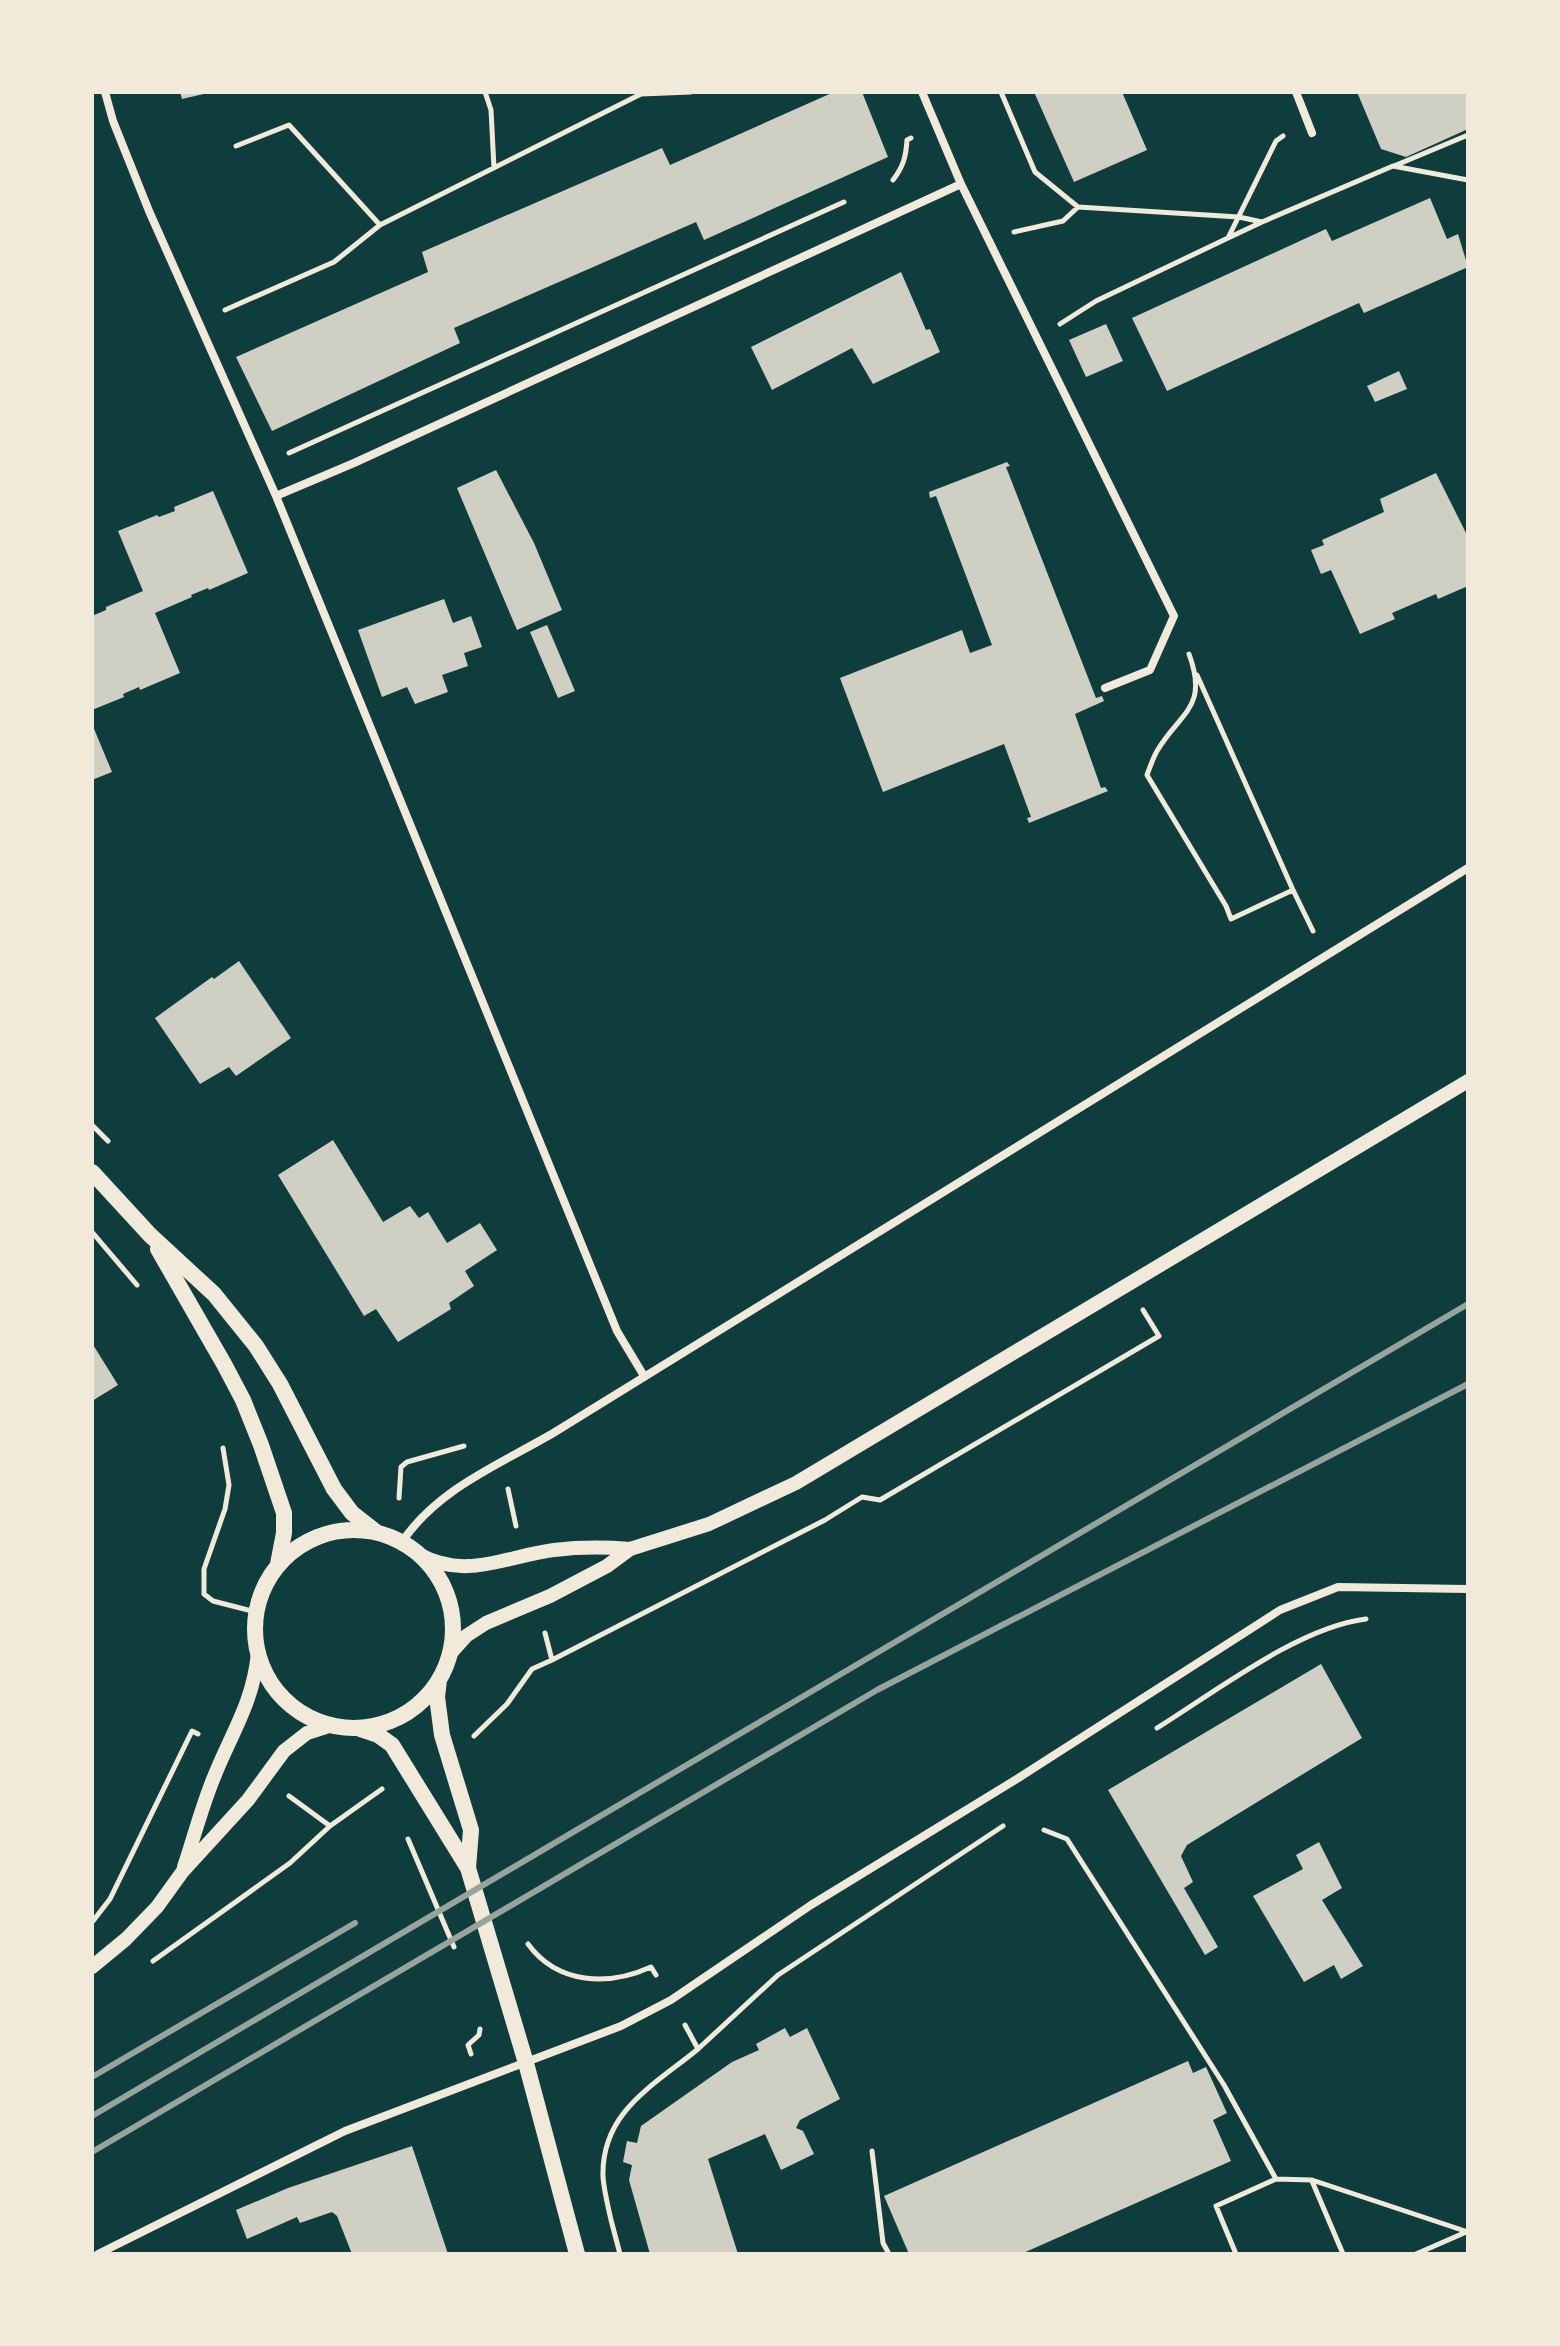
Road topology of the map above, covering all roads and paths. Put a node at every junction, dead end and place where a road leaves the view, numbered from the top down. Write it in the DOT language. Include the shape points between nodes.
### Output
graph roads {
  1 [pos="105,92"];
  2 [pos="485,92"];
  3 [pos="691,92"];
  4 [pos="922,92"];
  5 [pos="1001,92"];
  6 [pos="1296,92"];
  7 [pos="641,93"];
  8 [pos="1307,119"];
  9 [pos="1312,133"];
  10 [pos="1468,135"];
  11 [pos="236,146"];
  12 [pos="1393,166"];
  13 [pos="494,168"];
  14 [pos="1468,180"];
  15 [pos="961,184"];
  16 [pos="879,186"];
  17 [pos="851,199"];
  18 [pos="908,208"];
  19 [pos="1239,217"];
  20 [pos="1262,222"];
  21 [pos="380,225"];
  22 [pos="1228,238"];
  23 [pos="199,322"];
  24 [pos="1037,339"];
  25 [pos="263,465"];
  26 [pos="276,496"];
  27 [pos="1174,616"];
  28 [pos="1196,673"];
  29 [pos="1105,688"];
  30 [pos="1468,868"];
  31 [pos="1293,890"];
  32 [pos="1325,924"];
  33 [pos="1468,1081"];
  34 [pos="92,1172"];
  35 [pos="92,1232"];
  36 [pos="150,1235"];
  37 [pos="140,1289"];
  38 [pos="1143,1309"];
  39 [pos="644,1376"];
  40 [pos="221,1441"];
  41 [pos="401,1467"];
  42 [pos="399,1496"];
  43 [pos="510,1496"];
  44 [pos="516,1525"];
  45 [pos="376,1532"];
  46 [pos="402,1542"];
  47 [pos="630,1549"];
  48 [pos="420,1555"];
  49 [pos="278,1565"];
  50 [pos="1468,1589"];
  51 [pos="256,1612"];
  52 [pos="1369,1619"];
  53 [pos="545,1631"];
  54 [pos="258,1653"];
  55 [pos="449,1655"];
  56 [pos="552,1660"];
  57 [pos="439,1680"];
  58 [pos="332,1725"];
  59 [pos="353,1727"];
  60 [pos="1156,1729"];
  61 [pos="192,1731"];
  62 [pos="475,1735"];
  63 [pos="463,1742"];
  64 [pos="477,1749"];
  65 [pos="386,1787"];
  66 [pos="285,1793"];
  67 [pos="1011,1821"];
  68 [pos="330,1826"];
  69 [pos="404,1830"];
  70 [pos="1044,1830"];
  71 [pos="468,1868"];
  72 [pos="183,1871"];
  73 [pos="92,1922"];
  74 [pos="525,1938"];
  75 [pos="459,1960"];
  76 [pos="149,1964"];
  77 [pos="92,1967"];
  78 [pos="671,2000"];
  79 [pos="480,2026"];
  80 [pos="698,2049"];
  81 [pos="473,2059"];
  82 [pos="526,2063"];
  83 [pos="872,2151"];
  84 [pos="1276,2179"];
  85 [pos="1312,2180"];
  86 [pos="611,2220"];
  87 [pos="1466,2232"];
  88 [pos="98,2254"];
  89 [pos="577,2254"];
  90 [pos="889,2254"];
  91 [pos="1236,2254"];
  92 [pos="1343,2254"];
  93 [pos="1416,2254"];
  1 -- 23 [label="street" via="149,211"];
  2 -- 13 [label="path"];
  3 -- 7 [label="path"];
  4 -- 15 [label="street"];
  5 -- 19 [label="path" via="1035,172 1078,207"];
  6 -- 8 [label="street"];
  7 -- 13 [label="path"];
  8 -- 9 [label="street"];
  8 -- 19 [label="path" via="1276,141"];
  10 -- 12 [label="path"];
  11 -- 21 [label="path" via="289,125"];
  12 -- 14 [label="path"];
  12 -- 20 [label="path"];
  13 -- 21 [label="path"];
  15 -- 18 [label="street"];
  15 -- 24 [label="street"];
  16 -- 18 [label="path" via="893,180"];
  17 -- 25 [label="path"];
  18 -- 26 [label="street"];
  19 -- 20 [label="path"];
  19 -- 22 [label="path"];
  20 -- 22 [label="path"];
  21 -- 23 [label="path" via="334,262"];
  22 -- 24 [label="path" via="1096,301"];
  23 -- 25 [label="street"];
  24 -- 27 [label="street"];
  25 -- 26 [label="street"];
  26 -- 39 [label="street" via="611,1317"];
  27 -- 28 [label="path"];
  27 -- 29 [label="street" via="1150,670"];
  28 -- 31 [label="path"];
  28 -- 31 [label="path" via="1193,706 1157,751 1147,775 1231,919"];
  30 -- 39 [label="street"];
  31 -- 32 [label="path" via="1312,932"];
  33 -- 47 [label="street" via="796,1483 719,1519"];
  34 -- 36 [label="main road"];
  35 -- 37 [label="path"];
  36 -- 45 [label="main road" via="214,1294 256,1346 334,1489"];
  36 -- 49 [label="main road" via="249,1415 284,1513"];
  38 -- 56 [label="path" via="1159,1336 880,1500 862,1497"];
  39 -- 46 [label="street" via="524,1451 475,1475 414,1524"];
  40 -- 51 [label="path" via="229,1485 204,1569 204,1594"];
  41 -- 42 [label="path"];
  43 -- 44 [label="path"];
  45 -- 46 [label="main road"];
  45 -- 49 [label="main road" via="323,1534"];
  46 -- 48 [label="main road"];
  47 -- 48 [label="street" via="553,1550 452,1567"];
  47 -- 55 [label="street" via="550,1596 486,1623"];
  48 -- 55 [label="main road" via="449,1601"];
  49 -- 51 [label="main road"];
  50 -- 78 [label="street" via="1338,1587 1280,1610 811,1905"];
  51 -- 54 [label="main road"];
  52 -- 60 [label="path" via="1344,1622 1293,1643"];
  53 -- 56 [label="path"];
  54 -- 58 [label="main road" via="285,1700"];
  54 -- 72 [label="street" via="245,1712 214,1777"];
  55 -- 57 [label="main road"];
  56 -- 62 [label="path" via="532,1669"];
  57 -- 59 [label="main road" via="397,1717"];
  57 -- 71 [label="main road" via="442,1735 471,1830"];
  58 -- 59 [label="main road"];
  58 -- 72 [label="street" via="307,1733 284,1751 248,1800"];
  59 -- 71 [label="main road" via="392,1745"];
  61 -- 73 [label="path" via="110,1899"];
  62 -- 63 [label="path"];
  62 -- 64 [label="path"];
  65 -- 68 [label="path"];
  66 -- 68 [label="path"];
  67 -- 80 [label="path" via="778,1975"];
  68 -- 76 [label="path" via="290,1863"];
  69 -- 75 [label="path"];
  70 -- 84 [label="path" via="1067,1839 1224,2085"];
  71 -- 82 [label="main road"];
  72 -- 77 [label="street" via="143,1922"];
  74 -- 78 [label="path" via="551,1966 573,1976 603,1981 651,1967"];
  78 -- 80 [label="path"];
  78 -- 82 [label="street"];
  79 -- 81 [label="path" via="468,2045"];
  80 -- 86 [label="path" via="615,2122 606,2143 603,2178"];
  82 -- 88 [label="street" via="345,2131"];
  82 -- 89 [label="main road"];
  83 -- 90 [label="path" via="883,2243"];
  84 -- 85 [label="path"];
  84 -- 91 [label="path" via="1216,2206"];
  85 -- 87 [label="path"];
  85 -- 92 [label="path"];
  87 -- 93 [label="path"];
}
